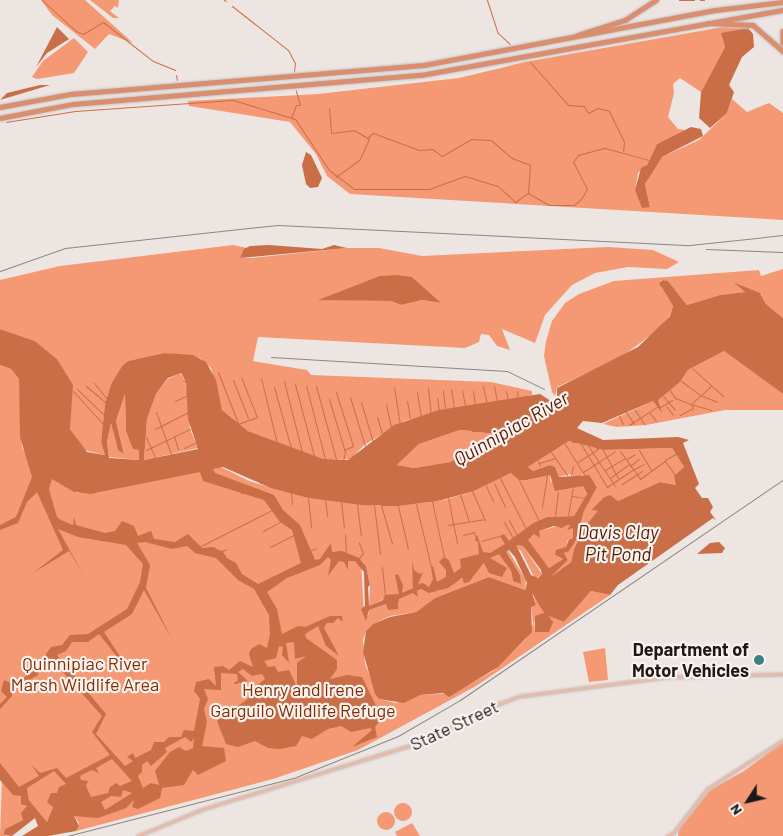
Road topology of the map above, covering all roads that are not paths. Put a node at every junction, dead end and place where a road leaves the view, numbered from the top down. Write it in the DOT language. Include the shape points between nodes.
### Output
graph roads {
  1 [pos="656,0"];
  2 [pos="783,2"];
  3 [pos="783,10"];
  4 [pos="704,22"];
  5 [pos="783,31"];
  6 [pos="576,37"];
  7 [pos="783,43"];
  8 [pos="783,51"];
  9 [pos="0,107"];
  10 [pos="0,118"];
  11 [pos="783,674"];
  12 [pos="783,740"];
  13 [pos="673,835"];
  14 [pos="137,836"];
  15 [pos="667,836"];
  1 -- 6 [label="highway" via="630,18"];
  2 -- 6 [label="highway" via="731,7"];
  3 -- 4 [label="highway"];
  4 -- 8 [label="highway" via="751,25 763,31"];
  4 -- 10 [label="highway" via="431,74 73,104"];
  5 -- 7 [label="highway"];
  6 -- 9 [label="highway" via="411,66 63,95"];
  11 -- 14 [label="main road, State Street" via="666,677 521,696 490,707 424,741 200,810"];
  12 -- 13 [label="main road" via="704,792"];
  13 -- 15 [label="main road"];
}
